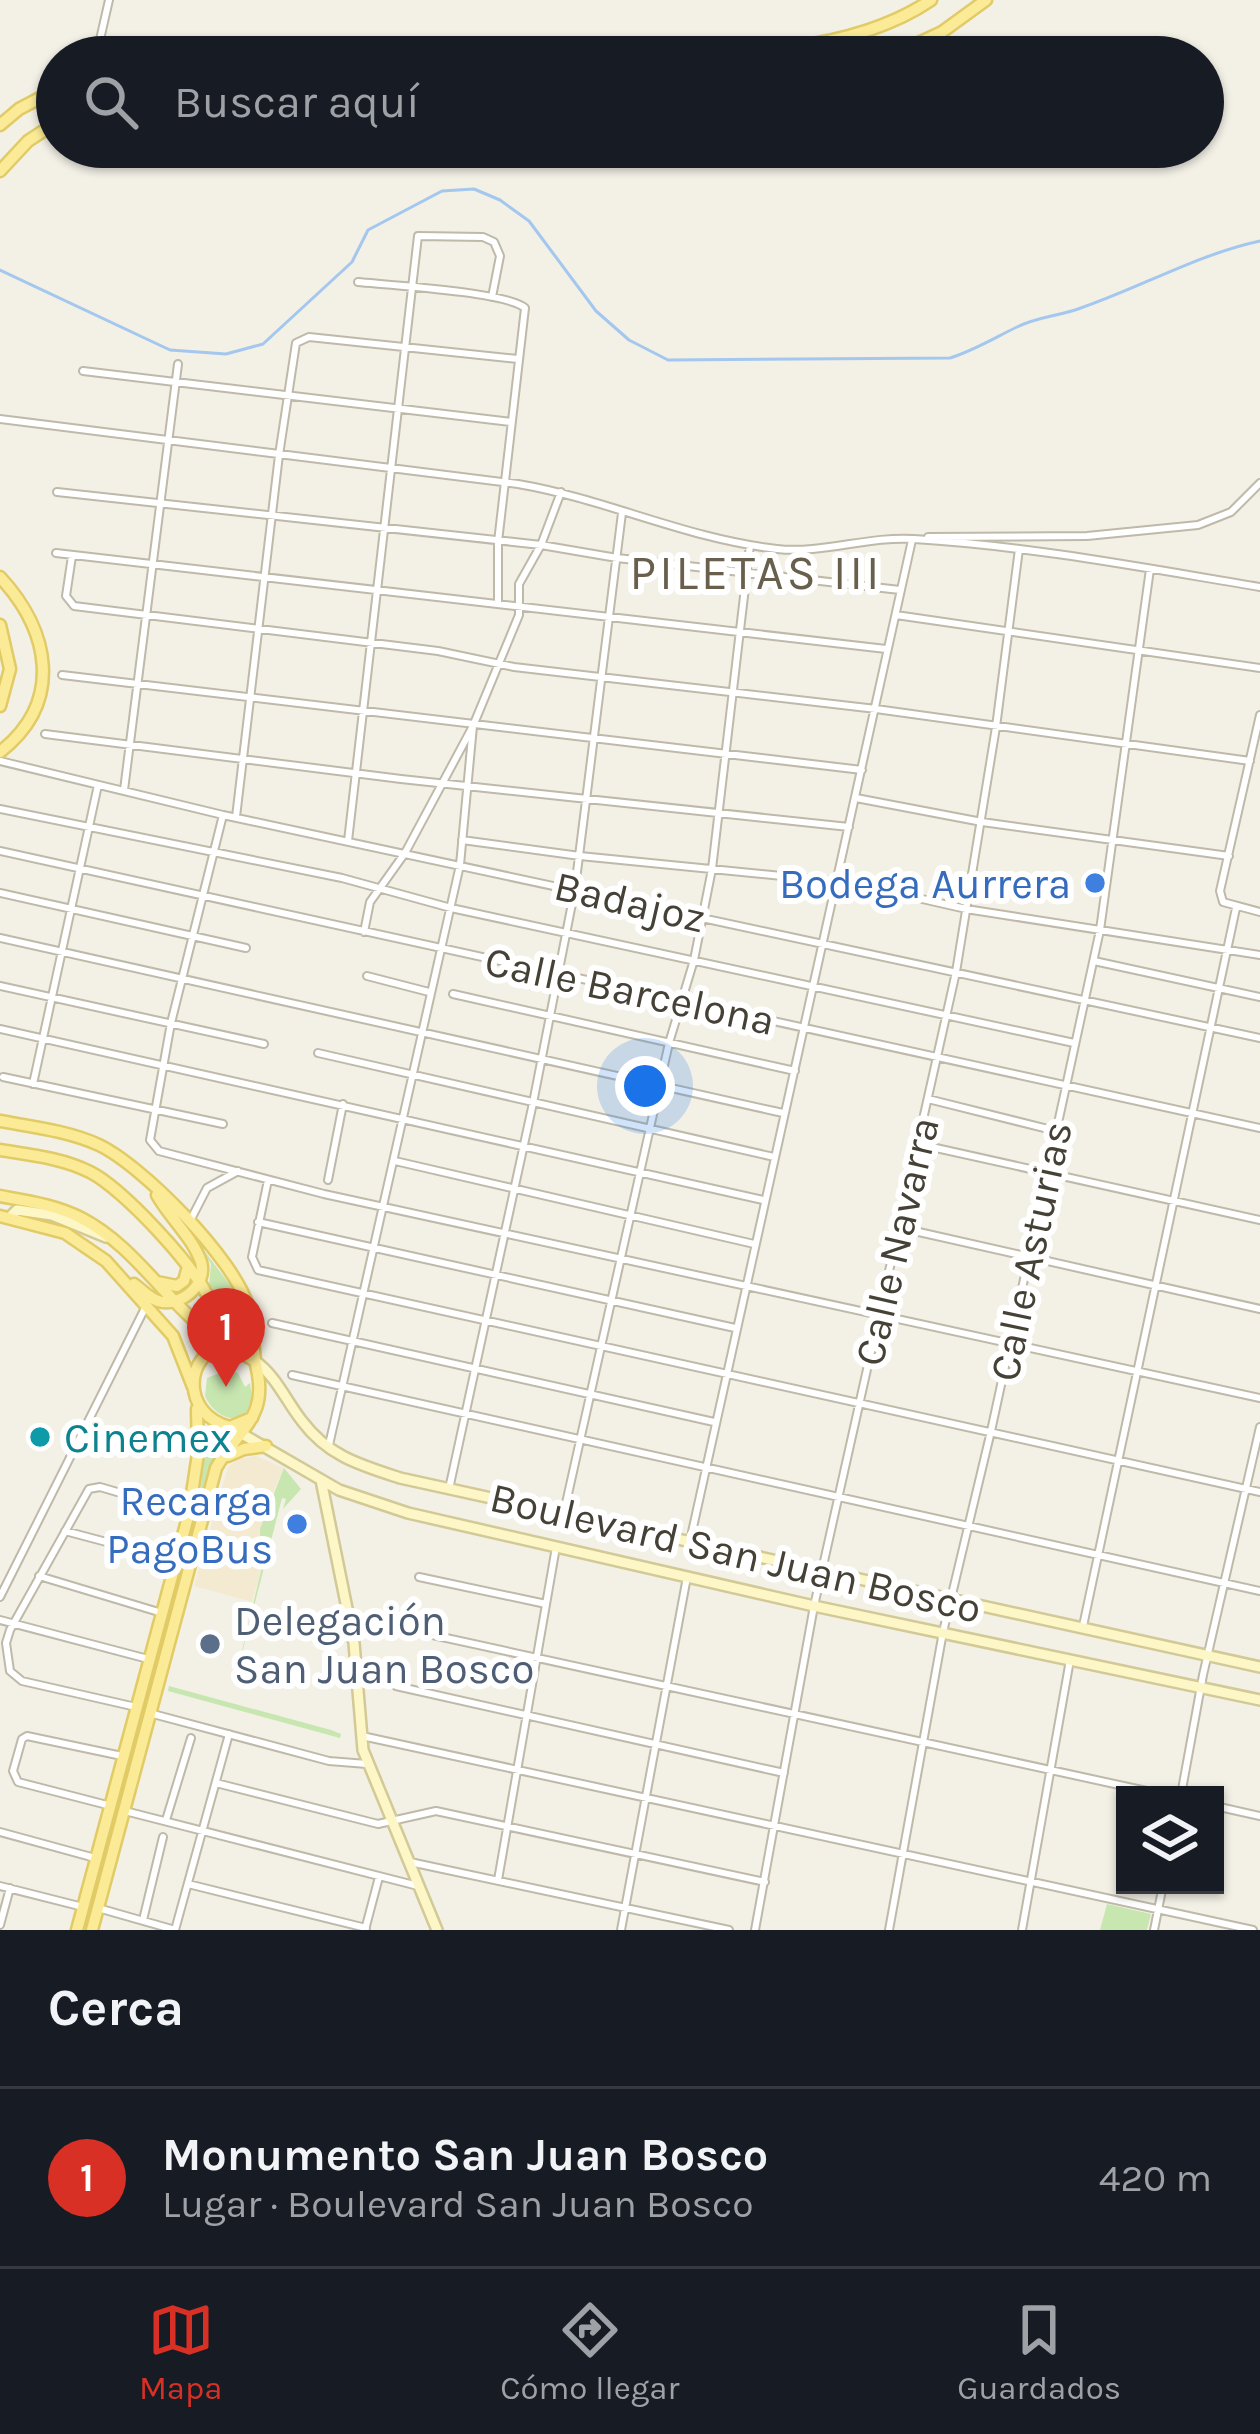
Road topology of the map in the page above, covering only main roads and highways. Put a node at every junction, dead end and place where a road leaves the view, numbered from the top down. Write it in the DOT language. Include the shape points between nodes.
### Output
graph roads {
  1 [pos="931,0"];
  2 [pos="986,0"];
  3 [pos="852,36"];
  4 [pos="933,36"];
  5 [pos="36,100"];
  6 [pos="0,125"];
  7 [pos="36,136"];
  8 [pos="0,171"];
  9 [pos="0,577"];
  10 [pos="0,625"];
  11 [pos="0,706"];
  12 [pos="0,757"];
  13 [pos="0,1121"];
  14 [pos="0,1150"];
  15 [pos="151,1184"];
  16 [pos="0,1196"];
  17 [pos="9,1216"];
  18 [pos="188,1270"];
  19 [pos="120,1276"];
  20 [pos="154,1281"];
  21 [pos="199,1284"];
  22 [pos="173,1301"];
  23 [pos="210,1335"];
  24 [pos="227,1345"];
  25 [pos="203,1357"];
  26 [pos="255,1361"];
  27 [pos="193,1388"];
  28 [pos="197,1406"];
  29 [pos="252,1418"];
  30 [pos="266,1447"];
  31 [pos="220,1460"];
  32 [pos="144,1710"];
  33 [pos="118,1809"];
  34 [pos="91,1880"];
  35 [pos="104,1883"];
  36 [pos="77,1930"];
  37 [pos="92,1930"];
  1 -- 3 [label="main road"];
  2 -- 4 [label="main road"];
  5 -- 6 [label="main road"];
  7 -- 8 [label="main road"];
  9 -- 12 [label="main road" via="35,626 43,667 33,712"];
  10 -- 11 [label="main road" via="10,661"];
  13 -- 15 [label="main road" via="95,1143"];
  14 -- 18 [label="main road" via="60,1160 112,1184"];
  15 -- 21 [label="main road" via="201,1262"];
  15 -- 26 [label="main road" via="241,1290"];
  16 -- 20 [label="main road" via="64,1211 111,1239"];
  17 -- 19 [label="main road" via="65,1233"];
  18 -- 20 [label="main road" via="177,1286"];
  18 -- 21 [label="main road"];
  19 -- 22 [label="main road" via="160,1302"];
  19 -- 27 [label="main road" via="173,1336"];
  20 -- 22 [label="main road"];
  21 -- 22 [label="main road"];
  21 -- 23 [label="main road" via="210,1303"];
  22 -- 23 [label="main road"];
  23 -- 24 [label="main road"];
  23 -- 25 [label="main road"];
  24 -- 25 [label="main road"];
  24 -- 26 [label="main road"];
  25 -- 27 [label="main road"];
  26 -- 29 [label="main road" via="260,1389"];
  27 -- 28 [label="main road"];
  28 -- 29 [label="main road" via="230,1427"];
  28 -- 32 [label="main road" via="190,1513"];
  29 -- 31 [label="main road"];
  30 -- 31 [label="main road"];
  31 -- 32 [label="main road"];
  32 -- 33 [label="main road"];
  32 -- 33 [label="main road"];
  33 -- 34 [label="main road"];
  33 -- 35 [label="main road"];
  34 -- 35 [label="main road"];
  34 -- 36 [label="main road"];
  35 -- 37 [label="main road"];
}
